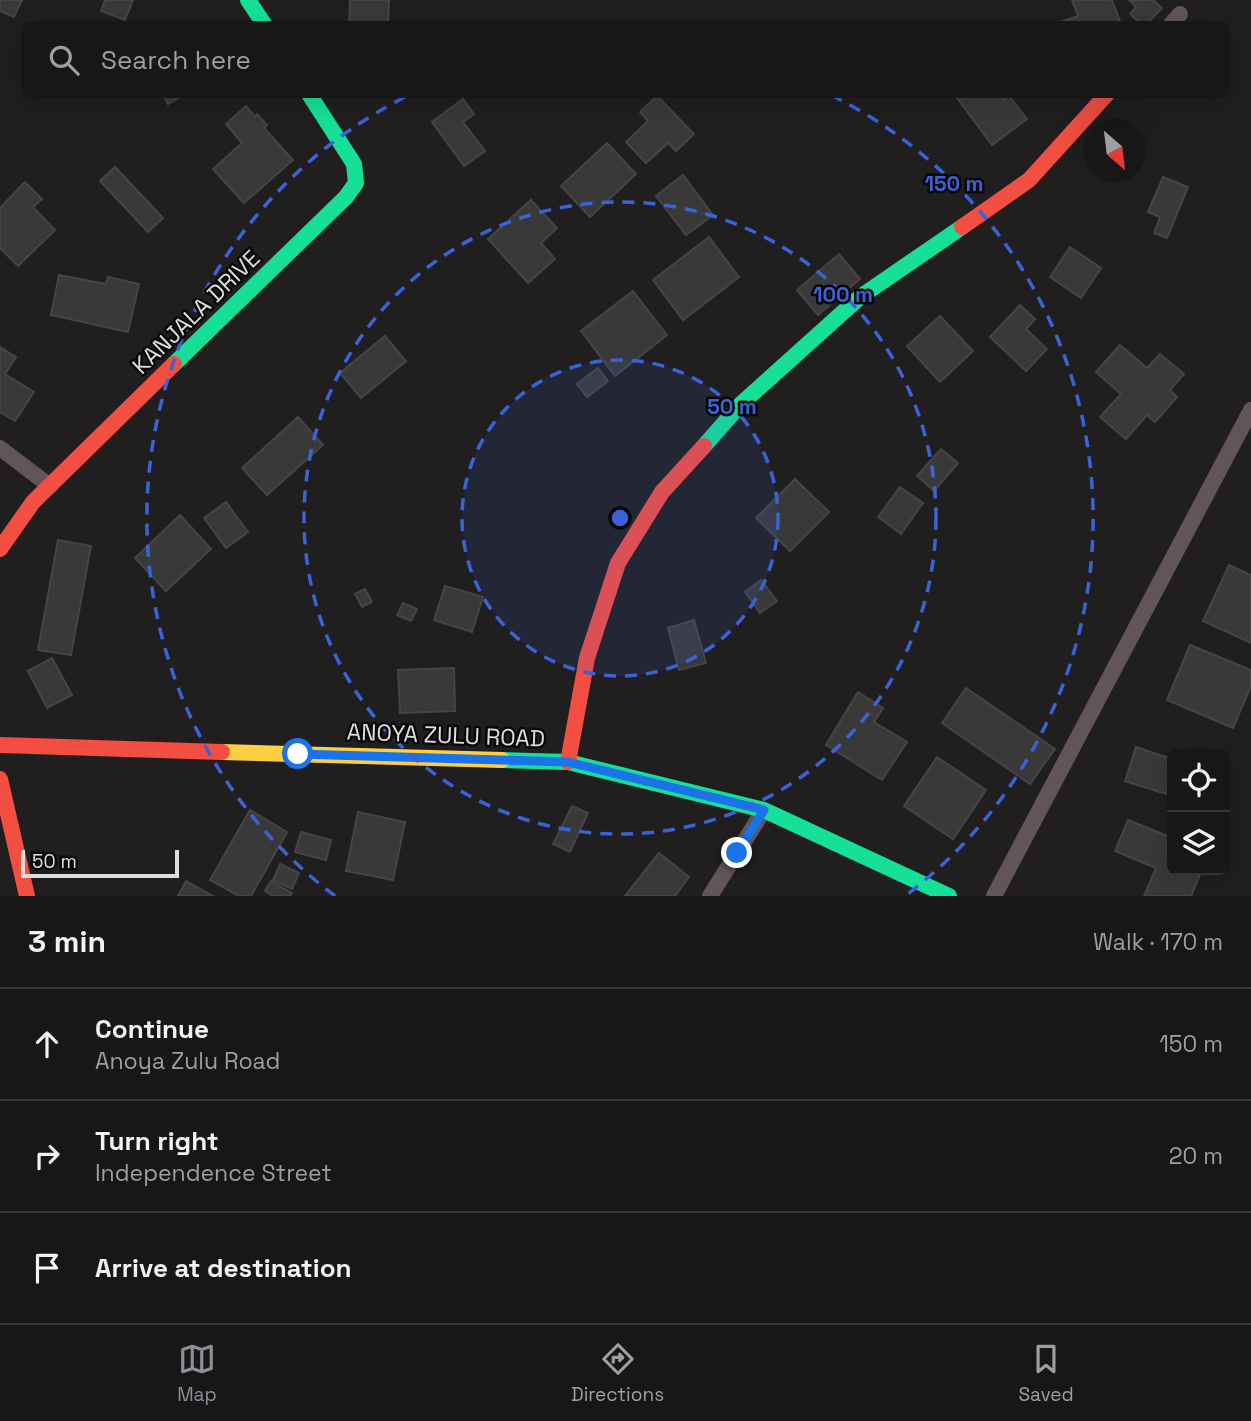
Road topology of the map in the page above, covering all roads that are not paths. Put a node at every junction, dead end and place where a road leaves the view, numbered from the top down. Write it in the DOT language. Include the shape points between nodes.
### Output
graph roads {
  1 [pos="248,0"];
  2 [pos="262,21"];
  3 [pos="312,98"];
  4 [pos="1103,98"];
  5 [pos="1251,410"];
  6 [pos="0,448"];
  7 [pos="50,486"];
  8 [pos="0,549"];
  9 [pos="0,745"];
  10 [pos="568,762"];
  11 [pos="0,779"];
  12 [pos="764,810"];
  13 [pos="27,896"];
  14 [pos="710,896"];
  15 [pos="949,896"];
  16 [pos="994,896"];
  1 -- 2 [label="street"];
  3 -- 7 [label="street, KANJALA DRIVE" via="354,164 356,183"];
  4 -- 10 [label="street" via="1028,180 860,297 741,404 662,492 618,563 587,658"];
  5 -- 16 [label="street"];
  6 -- 7 [label="street"];
  7 -- 8 [label="street, KANJALA DRIVE"];
  9 -- 10 [label="street, ANOYA ZULU ROAD"];
  10 -- 12 [label="street, ANOYA ZULU ROAD"];
  11 -- 13 [label="street"];
  12 -- 14 [label="street"];
  12 -- 15 [label="street, ANOYA ZULU ROAD"];
}
